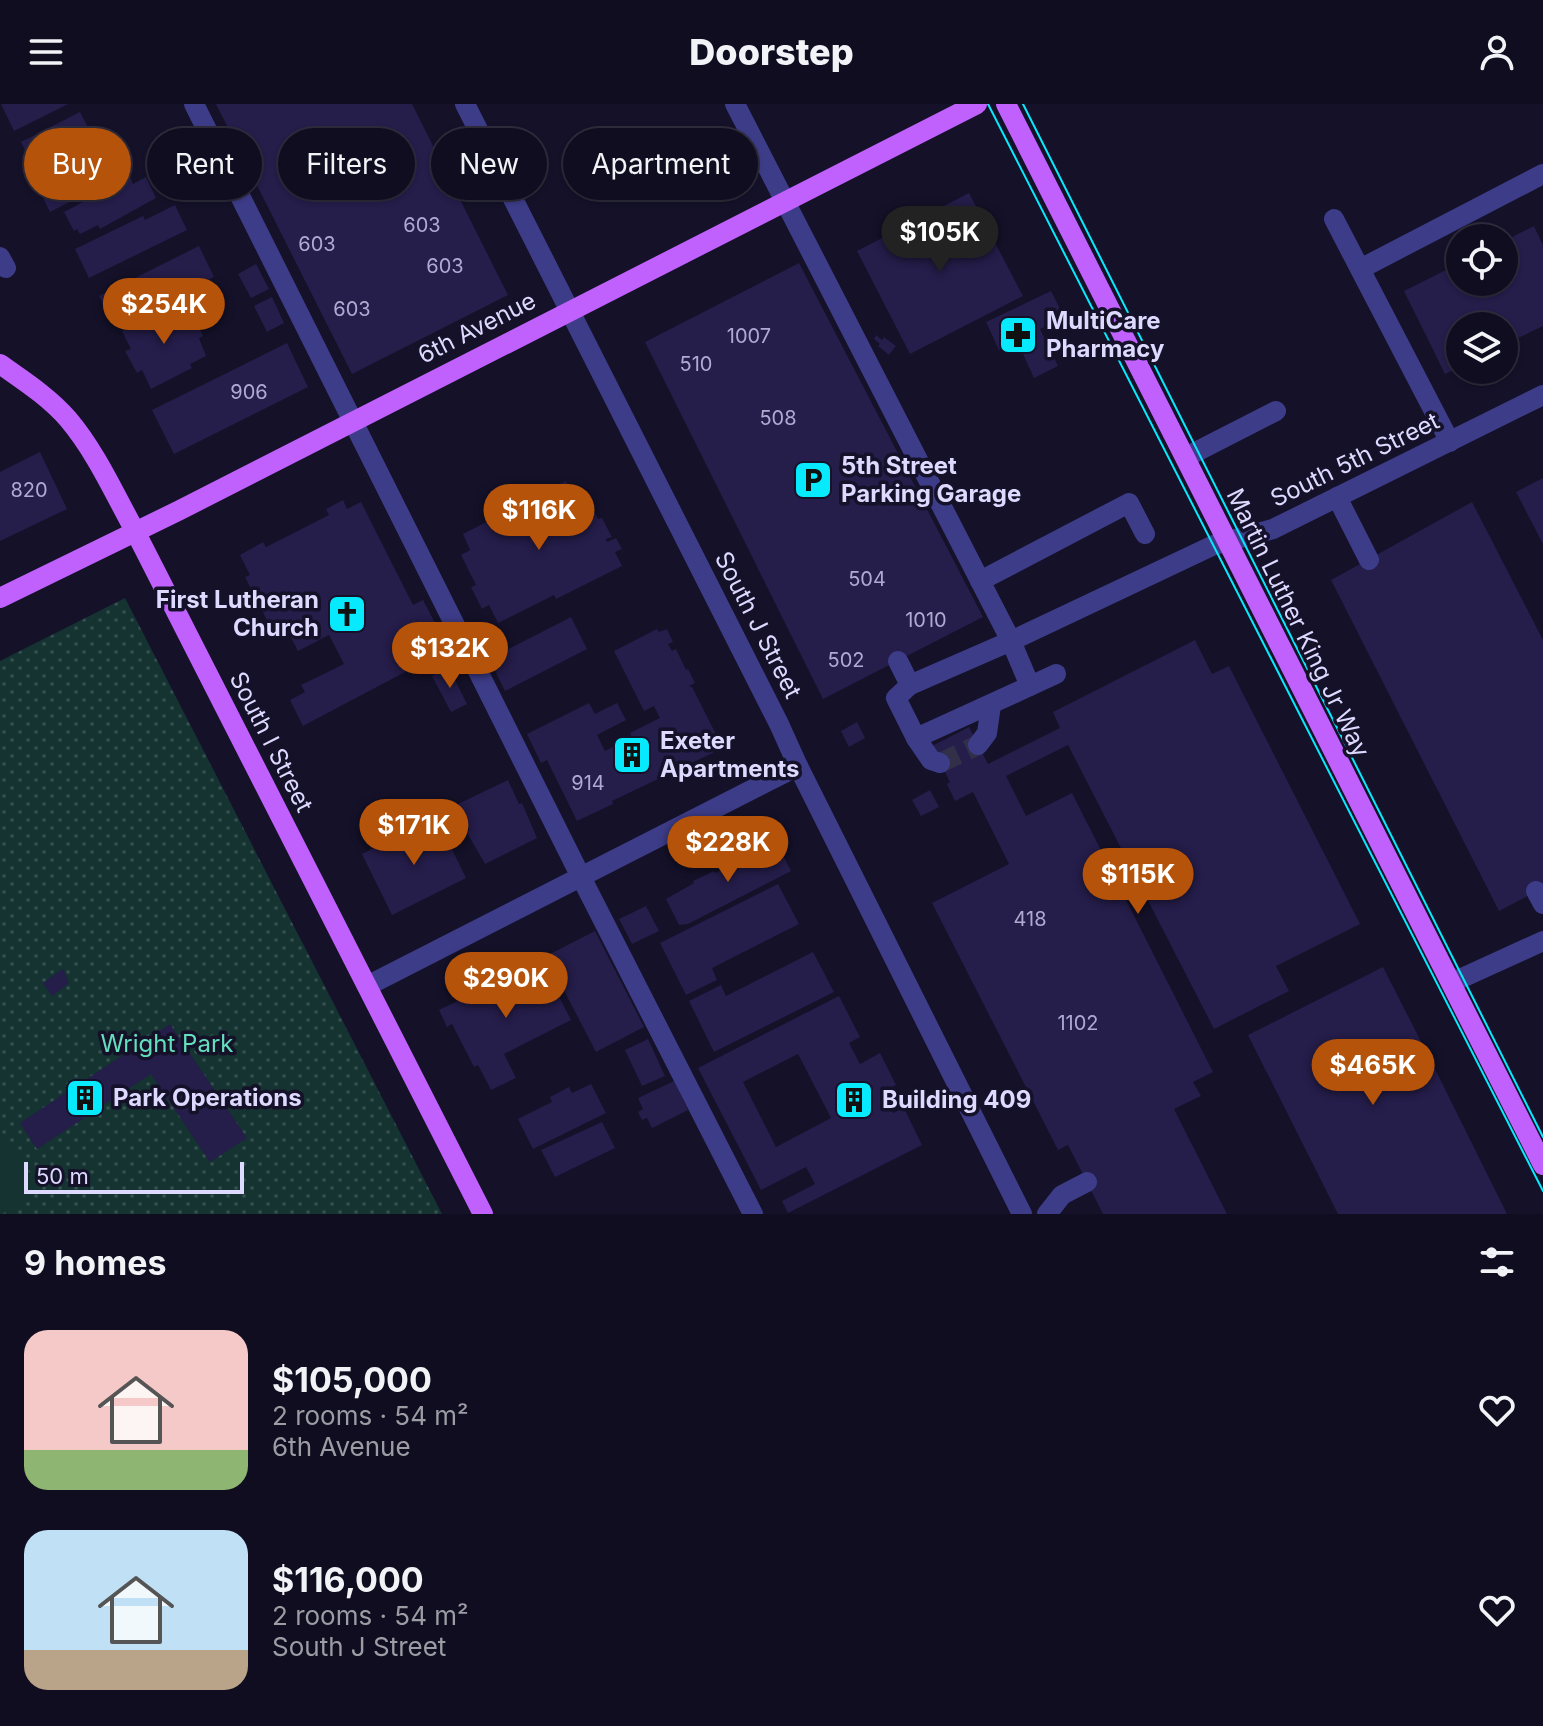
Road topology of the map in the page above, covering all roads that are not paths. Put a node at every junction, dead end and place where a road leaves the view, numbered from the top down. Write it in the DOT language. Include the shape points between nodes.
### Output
graph roads {
  1 [pos="194,104"];
  2 [pos="465,104"];
  3 [pos="735,104"];
  4 [pos="977,104"];
  5 [pos="1006,104"];
  6 [pos="1543,174"];
  7 [pos="785,203"];
  8 [pos="1334,219"];
  9 [pos="1360,269"];
  10 [pos="569,311"];
  11 [pos="0,364"];
  12 [pos="1543,395"];
  13 [pos="1276,411"];
  14 [pos="352,420"];
  15 [pos="1450,442"];
  16 [pos="1186,457"];
  17 [pos="1337,497"];
  18 [pos="135,531"];
  19 [pos="1145,534"];
  20 [pos="1228,541"];
  21 [pos="1369,560"];
  22 [pos="980,581"];
  23 [pos="0,598"];
  24 [pos="1011,641"];
  25 [pos="898,661"];
  26 [pos="1056,674"];
  27 [pos="910,685"];
  28 [pos="1030,686"];
  29 [pos="991,705"];
  30 [pos="916,738"];
  31 [pos="978,745"];
  32 [pos="940,763"];
  33 [pos="798,766"];
  34 [pos="581,877"];
  35 [pos="1543,941"];
  36 [pos="1451,983"];
  37 [pos="367,986"];
  38 [pos="1543,1165"];
  39 [pos="1087,1182"];
  40 [pos="483,1214"];
  41 [pos="753,1214"];
  42 [pos="1022,1214"];
  43 [pos="1047,1214"];
  1 -- 14 [label="street"];
  2 -- 10 [label="street, South J Street"];
  3 -- 7 [label="street"];
  4 -- 7 [label="main road, 6th Avenue"];
  5 -- 16 [label="main road, Martin Luther King Jr Way"];
  6 -- 9 [label="street"];
  7 -- 10 [label="main road, 6th Avenue"];
  7 -- 22 [label="street"];
  8 -- 9 [label="street"];
  9 -- 15 [label="street"];
  10 -- 14 [label="main road, 6th Avenue"];
  10 -- 33 [label="street, South J Street"];
  11 -- 18 [label="main road, South I Street" via="66,417 88,445"];
  12 -- 15 [label="street, South 5th Street"];
  13 -- 16 [label="street"];
  14 -- 18 [label="main road, 6th Avenue"];
  14 -- 34 [label="street"];
  15 -- 17 [label="street, South 5th Street"];
  16 -- 20 [label="main road, Martin Luther King Jr Way"];
  17 -- 20 [label="street, South 5th Street" via="1273,529"];
  17 -- 21 [label="street"];
  18 -- 23 [label="main road, 6th Avenue"];
  18 -- 37 [label="main road, South I Street"];
  19 -- 22 [label="street" via="1129,503"];
  20 -- 24 [label="street, South 5th Street"];
  20 -- 36 [label="main road, Martin Luther King Jr Way"];
  22 -- 24 [label="street"];
  24 -- 27 [label="street, South 5th Street"];
  24 -- 28 [label="street"];
  25 -- 27 [label="street"];
  26 -- 28 [label="street"];
  27 -- 30 [label="street" via="896,698"];
  28 -- 29 [label="street"];
  29 -- 30 [label="street"];
  29 -- 31 [label="street" via="987,733"];
  30 -- 32 [label="street" via="931,760"];
  33 -- 34 [label="street"];
  33 -- 42 [label="street, South J Street"];
  34 -- 37 [label="street"];
  34 -- 41 [label="street"];
  35 -- 36 [label="street"];
  36 -- 38 [label="main road, Martin Luther King Jr Way"];
  37 -- 40 [label="main road, South I Street"];
  39 -- 43 [label="street" via="1062,1195"];
}
